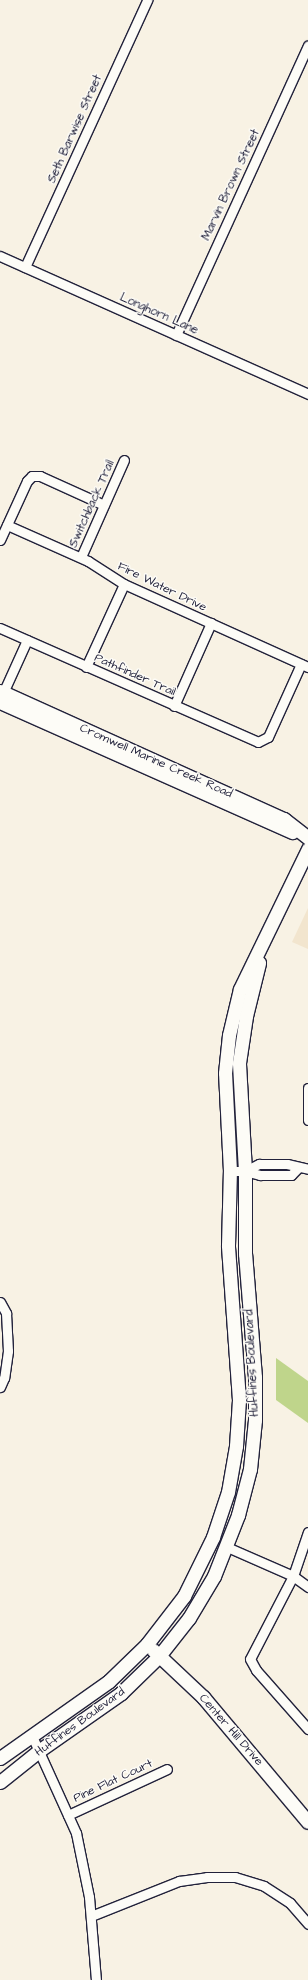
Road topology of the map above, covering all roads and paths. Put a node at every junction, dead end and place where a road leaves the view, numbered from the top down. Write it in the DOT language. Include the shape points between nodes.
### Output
graph roads {
  1 [pos="147,0"];
  2 [pos="308,46"];
  3 [pos="0,256"];
  4 [pos="25,267"];
  5 [pos="176,335"];
  6 [pos="308,394"];
  7 [pos="124,460"];
  8 [pos="104,505"];
  9 [pos="7,525"];
  10 [pos="0,540"];
  11 [pos="80,557"];
  12 [pos="124,584"];
  13 [pos="211,623"];
  14 [pos="0,628"];
  15 [pos="27,640"];
  16 [pos="304,665"];
  17 [pos="86,667"];
  18 [pos="1,695"];
  19 [pos="174,706"];
  20 [pos="308,839"];
  21 [pos="308,849"];
  22 [pos="263,942"];
  23 [pos="308,1088"];
  24 [pos="308,1120"];
  25 [pos="308,1169"];
  26 [pos="230,1171"];
  27 [pos="245,1171"];
  28 [pos="0,1302"];
  29 [pos="0,1387"];
  30 [pos="308,1532"];
  31 [pos="227,1547"];
  32 [pos="293,1576"];
  33 [pos="308,1587"];
  34 [pos="147,1644"];
  35 [pos="159,1656"];
  36 [pos="308,1729"];
  37 [pos="32,1736"];
  38 [pos="40,1750"];
  39 [pos="0,1758"];
  40 [pos="167,1769"];
  41 [pos="0,1782"];
  42 [pos="68,1815"];
  43 [pos="308,1822"];
  44 [pos="91,1916"];
  45 [pos="308,1924"];
  46 [pos="96,1980"];
  1 -- 4 [label="street, Seth Barwise Street"];
  2 -- 5 [label="street, Marvin Brown Street"];
  3 -- 4 [label="street, Longhorn Lane"];
  4 -- 5 [label="street, Longhorn Lane"];
  5 -- 6 [label="street, Longhorn Lane"];
  7 -- 8 [label="street, Switchback Trail"];
  8 -- 9 [label="street" via="40,476 32,476 27,481"];
  8 -- 11 [label="street, Switchback Trail"];
  9 -- 10 [label="street"];
  9 -- 11 [label="street, Fire Water Drive"];
  11 -- 12 [label="street, Fire Water Drive"];
  12 -- 13 [label="street, Fire Water Drive"];
  12 -- 17 [label="street"];
  13 -- 16 [label="street, Fire Water Drive"];
  13 -- 19 [label="street"];
  14 -- 15 [label="street, Pathfinder Trail"];
  15 -- 17 [label="street, Pathfinder Trail"];
  15 -- 18 [label="street"];
  16 -- 19 [label="street, Pathfinder Trail" via="268,737 262,742 254,742"];
  17 -- 19 [label="street, Pathfinder Trail"];
  18 -- 20 [label="main road, Cromwell Marine Creek Road" via="284,818"];
  21 -- 22 [label="main road, Huffines Boulevard"];
  22 -- 26 [label="main road, Huffines Boulevard" via="240,989 229,1035 225,1073"];
  22 -- 27 [label="main road, Huffines Boulevard" via="246,1016 239,1063"];
  23 -- 24 [label="street"];
  25 -- 27 [label="street" via="287,1164 259,1164"];
  26 -- 27 [label="street"];
  26 -- 34 [label="main road, Huffines Boulevard" via="230,1289 239,1400 236,1446 228,1492 199,1567 184,1596"];
  27 -- 31 [label="main road, Huffines Boulevard" via="245,1254 255,1377 255,1420 250,1469"];
  28 -- 29 [label="street" via="6,1313 8,1351"];
  30 -- 32 [label="street"];
  31 -- 32 [label="street"];
  31 -- 35 [label="main road, Huffines Boulevard" via="214,1576 189,1618"];
  32 -- 33 [label="street"];
  32 -- 36 [label="street" via="250,1659 256,1670"];
  34 -- 35 [label="main road, Center Hill Drive"];
  34 -- 37 [label="main road, Huffines Boulevard" via="109,1681"];
  35 -- 38 [label="main road, Huffines Boulevard" via="116,1697"];
  35 -- 43 [label="main road, Center Hill Drive" via="208,1703"];
  37 -- 38 [label="street"];
  37 -- 39 [label="main road, Huffines Boulevard"];
  38 -- 41 [label="main road, Huffines Boulevard"];
  38 -- 42 [label="street"];
  40 -- 42 [label="street, Pine Flat Court"];
  42 -- 44 [label="street" via="76,1833"];
  44 -- 45 [label="street" via="179,1881 235,1877 264,1886 290,1903"];
  44 -- 46 [label="street"];
}
